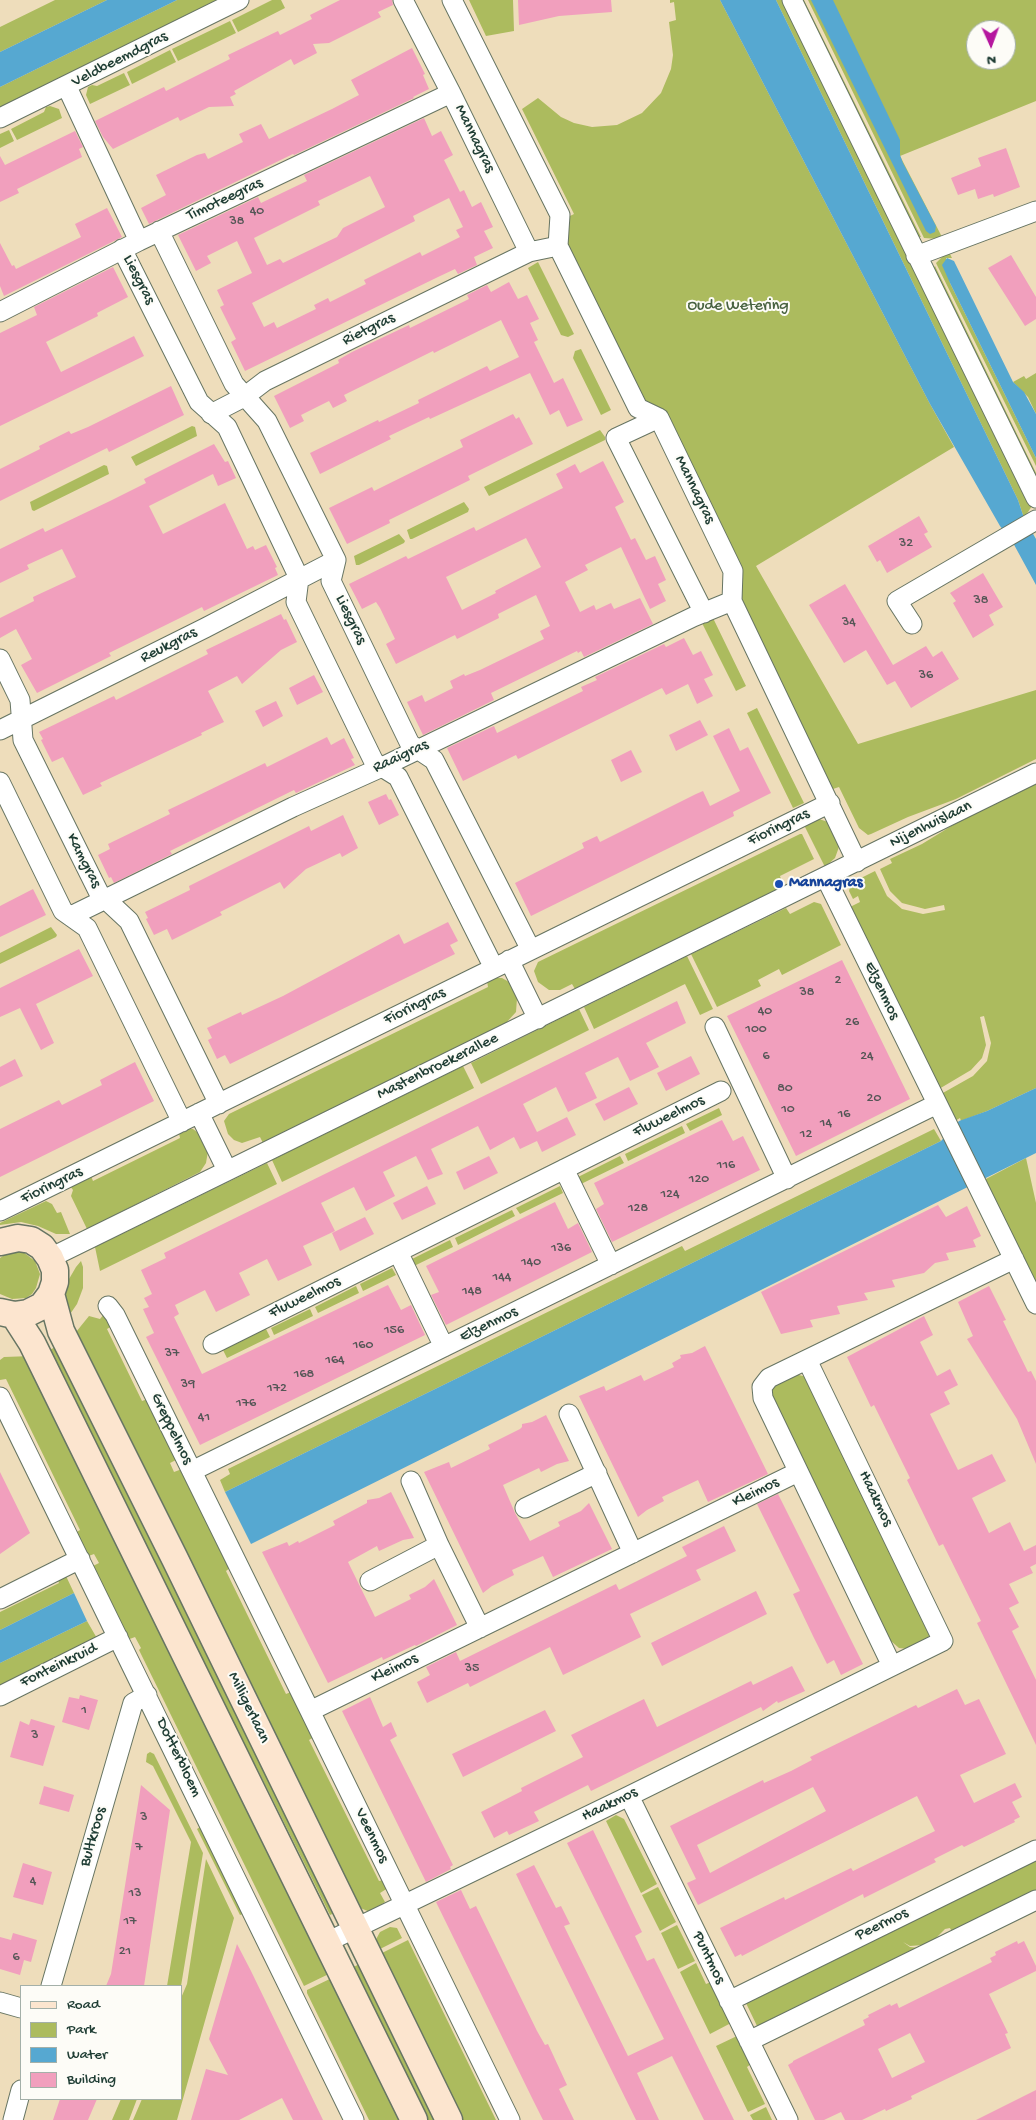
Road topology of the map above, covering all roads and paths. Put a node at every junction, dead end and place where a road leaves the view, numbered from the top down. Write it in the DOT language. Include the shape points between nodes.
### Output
graph roads {
  1 [pos="239,0"];
  2 [pos="403,0"];
  3 [pos="452,0"];
  4 [pos="792,0"];
  5 [pos="66,86"];
  6 [pos="451,93"];
  7 [pos="0,118"];
  8 [pos="1036,211"];
  9 [pos="159,231"];
  10 [pos="139,241"];
  11 [pos="558,246"];
  12 [pos="122,249"];
  13 [pos="529,252"];
  14 [pos="916,256"];
  15 [pos="0,312"];
  16 [pos="244,397"];
  17 [pos="211,414"];
  18 [pos="659,418"];
  19 [pos="1036,498"];
  20 [pos="1025,526"];
  21 [pos="336,560"];
  22 [pos="299,578"];
  23 [pos="732,601"];
  24 [pos="704,613"];
  25 [pos="912,624"];
  26 [pos="0,659"];
  27 [pos="22,720"];
  28 [pos="0,730"];
  29 [pos="418,750"];
  30 [pos="382,767"];
  31 [pos="1036,773"];
  32 [pos="0,782"];
  33 [pos="830,803"];
  34 [pos="857,862"];
  35 [pos="826,878"];
  36 [pos="106,900"];
  37 [pos="71,916"];
  38 [pos="531,950"];
  39 [pos="502,964"];
  40 [pos="538,1018"];
  41 [pos="715,1027"];
  42 [pos="722,1091"];
  43 [pos="219,1104"];
  44 [pos="937,1104"];
  45 [pos="199,1113"];
  46 [pos="182,1122"];
  47 [pos="227,1170"];
  48 [pos="564,1170"];
  49 [pos="787,1179"];
  50 [pos="0,1211"];
  51 [pos="0,1242"];
  52 [pos="398,1252"];
  53 [pos="50,1258"];
  54 [pos="1014,1259"];
  55 [pos="611,1265"];
  56 [pos="51,1294"];
  57 [pos="1036,1304"];
  58 [pos="108,1306"];
  59 [pos="7,1313"];
  60 [pos="213,1344"];
  61 [pos="444,1347"];
  62 [pos="807,1360"];
  63 [pos="0,1397"];
  64 [pos="569,1414"];
  65 [pos="192,1471"];
  66 [pos="798,1472"];
  67 [pos="597,1473"];
  68 [pos="411,1481"];
  69 [pos="525,1508"];
  70 [pos="439,1545"];
  71 [pos="633,1552"];
  72 [pos="232,1553"];
  73 [pos="80,1559"];
  74 [pos="370,1581"];
  75 [pos="0,1599"];
  76 [pos="480,1628"];
  77 [pos="118,1637"];
  78 [pos="892,1666"];
  79 [pos="147,1695"];
  80 [pos="0,1696"];
  81 [pos="310,1711"];
  82 [pos="629,1796"];
  83 [pos="1036,1850"];
  84 [pos="1036,1900"];
  85 [pos="404,1905"];
  86 [pos="355,1928"];
  87 [pos="327,1942"];
  88 [pos="50,1985"];
  89 [pos="729,2001"];
  90 [pos="0,2002"];
  91 [pos="20,2008"];
  92 [pos="749,2041"];
  93 [pos="20,2094"];
  94 [pos="13,2120"];
  95 [pos="354,2120"];
  96 [pos="414,2120"];
  97 [pos="448,2120"];
  98 [pos="510,2120"];
  99 [pos="788,2120"];
  1 -- 5 [label="street, Veldbeemdgras"];
  2 -- 6 [label="street, Mannagras"];
  3 -- 11 [label="street" via="560,215"];
  4 -- 14 [label="street"];
  5 -- 7 [label="street, Veldbeemdgras"];
  5 -- 10 [label="street, Liesgras"];
  6 -- 9 [label="street, Timoteegras"];
  6 -- 13 [label="street, Mannagras"];
  8 -- 14 [label="street"];
  9 -- 10 [label="street, Timoteegras"];
  9 -- 16 [label="street" via="234,384"];
  10 -- 12 [label="street, Timoteegras"];
  11 -- 13 [label="street"];
  11 -- 18 [label="street" via="638,408"];
  12 -- 15 [label="street, Timoteegras"];
  12 -- 17 [label="street, Liesgras" via="199,402"];
  13 -- 16 [label="street, Rietgras" via="265,381"];
  14 -- 19 [label="street"];
  16 -- 17 [label="street, Rietgras"];
  16 -- 21 [label="street" via="267,421"];
  17 -- 22 [label="street, Liesgras" via="227,427"];
  18 -- 23 [label="street, Mannagras" via="733,571"];
  18 -- 24 [label="street" via="616,438"];
  20 -- 25 [label="street" via="898,601"];
  21 -- 22 [label="street, Reukgras"];
  21 -- 29 [label="street, Liesgras" via="330,581 410,744"];
  22 -- 27 [label="street, Reukgras"];
  22 -- 30 [label="street" via="296,602 374,762"];
  23 -- 24 [label="street, Raaigras"];
  23 -- 33 [label="street, Mannagras"];
  24 -- 29 [label="street, Raaigras"];
  26 -- 27 [label="street, Kamgras" via="20,700"];
  27 -- 28 [label="street, Reukgras"];
  27 -- 36 [label="street, Kamgras" via="23,740 99,893"];
  29 -- 30 [label="street, Raaigras"];
  29 -- 38 [label="street, Liesgras" via="434,760"];
  30 -- 36 [label="street, Raaigras"];
  30 -- 39 [label="street" via="398,777"];
  31 -- 34 [label="street, Nijenhuislaan"];
  32 -- 37 [label="street" via="63,911"];
  33 -- 34 [label="street, Mannagras"];
  33 -- 38 [label="street, Fioringras"];
  34 -- 35 [label="street, Nijenhuislaan"];
  35 -- 40 [label="street, Mastenbroekerallee"];
  35 -- 44 [label="street, Elzenmos"];
  36 -- 37 [label="street, Raaigras"];
  36 -- 43 [label="street, Kamgras" via="129,921"];
  37 -- 46 [label="street" via="87,928"];
  38 -- 39 [label="street, Fioringras"];
  39 -- 40 [label="street"];
  39 -- 43 [label="street, Fioringras"];
  40 -- 47 [label="street, Mastenbroekerallee"];
  41 -- 49 [label="street"];
  42 -- 48 [label="street, Fluweelmos"];
  43 -- 45 [label="street, Fioringras"];
  44 -- 49 [label="street, Elzenmos"];
  44 -- 54 [label="street, Elzenmos"];
  45 -- 46 [label="street, Fioringras"];
  45 -- 47 [label="street"];
  46 -- 50 [label="street, Fioringras"];
  47 -- 53 [label="street, Mastenbroekerallee"];
  48 -- 52 [label="street, Fluweelmos"];
  48 -- 55 [label="street"];
  49 -- 55 [label="street, Elzenmos"];
  51 -- 53 [label="main road" via="18,1238 31,1240"];
  52 -- 60 [label="street, Fluweelmos"];
  52 -- 61 [label="street"];
  53 -- 56 [label="main road" via="55,1282"];
  54 -- 57 [label="street, Elzenmos"];
  54 -- 62 [label="street"];
  55 -- 61 [label="street, Elzenmos"];
  56 -- 59 [label="main road" via="42,1306 28,1313"];
  56 -- 86 [label="main road, Milligerlaan" via="61,1331"];
  58 -- 65 [label="street, Greppelmos"];
  59 -- 87 [label="main road, Milligerlaan" via="32,1343"];
  61 -- 65 [label="street, Elzenmos"];
  62 -- 66 [label="street" via="769,1378 762,1387 763,1398"];
  62 -- 78 [label="street, Haakmos" via="943,1641"];
  63 -- 73 [label="street, Dotterbloem"];
  64 -- 67 [label="street"];
  65 -- 72 [label="street, Greppelmos"];
  66 -- 71 [label="street, Kleimos"];
  66 -- 78 [label="street"];
  67 -- 69 [label="street"];
  67 -- 71 [label="street"];
  68 -- 70 [label="street"];
  70 -- 74 [label="street"];
  70 -- 76 [label="street"];
  71 -- 76 [label="street, Kleimos"];
  72 -- 81 [label="street, Veenmos"];
  73 -- 75 [label="street"];
  73 -- 77 [label="street, Dotterbloem"];
  76 -- 81 [label="street, Kleimos"];
  77 -- 79 [label="street, Dotterbloem"];
  77 -- 80 [label="street, Fonteinkruid"];
  78 -- 82 [label="street, Haakmos"];
  79 -- 88 [label="street, Bultkroos" via="133,1703"];
  79 -- 95 [label="street, Dotterbloem"];
  81 -- 85 [label="street, Veenmos"];
  82 -- 85 [label="street, Haakmos"];
  82 -- 89 [label="street, Puntmos"];
  83 -- 89 [label="street, Peermos"];
  84 -- 92 [label="street"];
  85 -- 86 [label="street, Haakmos"];
  85 -- 98 [label="street, Veenmos"];
  86 -- 87 [label="street, Haakmos"];
  86 -- 97 [label="main road, Milligerlaan"];
  87 -- 96 [label="main road, Milligerlaan"];
  89 -- 92 [label="street, Puntmos"];
  90 -- 91 [label="street"];
  92 -- 99 [label="street, Puntmos"];
  93 -- 94 [label="street"];
}
